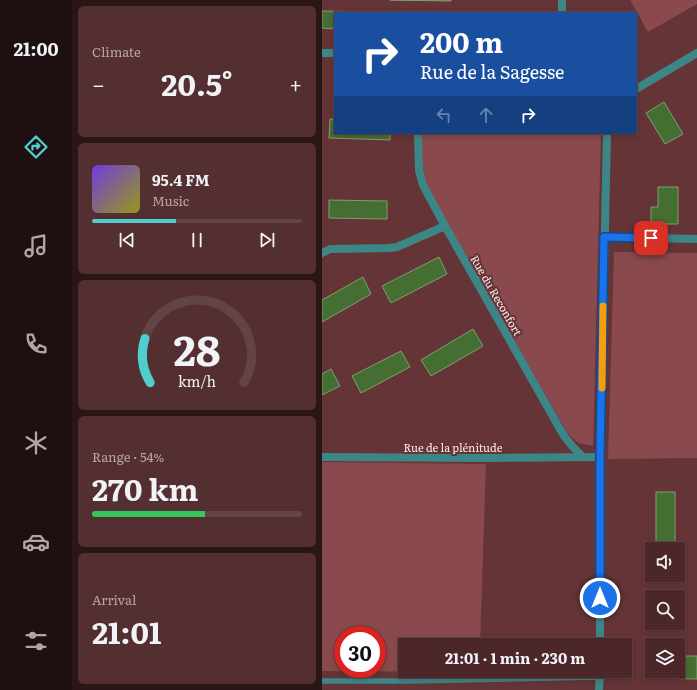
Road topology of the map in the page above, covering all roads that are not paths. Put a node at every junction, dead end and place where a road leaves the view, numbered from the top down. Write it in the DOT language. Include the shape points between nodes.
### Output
graph roads {
  1 [pos="562,0"];
  2 [pos="562,12"];
  3 [pos="322,53"];
  4 [pos="334,53"];
  5 [pos="697,53"];
  6 [pos="637,88"];
  7 [pos="418,134"];
  8 [pos="607,134"];
  9 [pos="445,226"];
  10 [pos="604,237"];
  11 [pos="697,239"];
  12 [pos="322,253"];
  13 [pos="322,457"];
  14 [pos="583,457"];
  15 [pos="600,457"];
  16 [pos="600,638"];
  17 [pos="495,678"];
  18 [pos="600,678"];
  19 [pos="322,681"];
  20 [pos="599,690"];
  1 -- 2 [label="street"];
  3 -- 4 [label="street"];
  5 -- 6 [label="street"];
  7 -- 9 [label="street, Rue du Reconfort" via="421,179"];
  8 -- 10 [label="street"];
  9 -- 12 [label="street" via="397,247 330,249"];
  9 -- 14 [label="street, Rue du Reconfort" via="564,436"];
  10 -- 11 [label="street"];
  10 -- 15 [label="street"];
  13 -- 14 [label="street, Rue de la plénitude"];
  14 -- 15 [label="street, Rue de la plénitude"];
  15 -- 16 [label="street"];
  17 -- 19 [label="lane"];
  18 -- 20 [label="street"];
}
